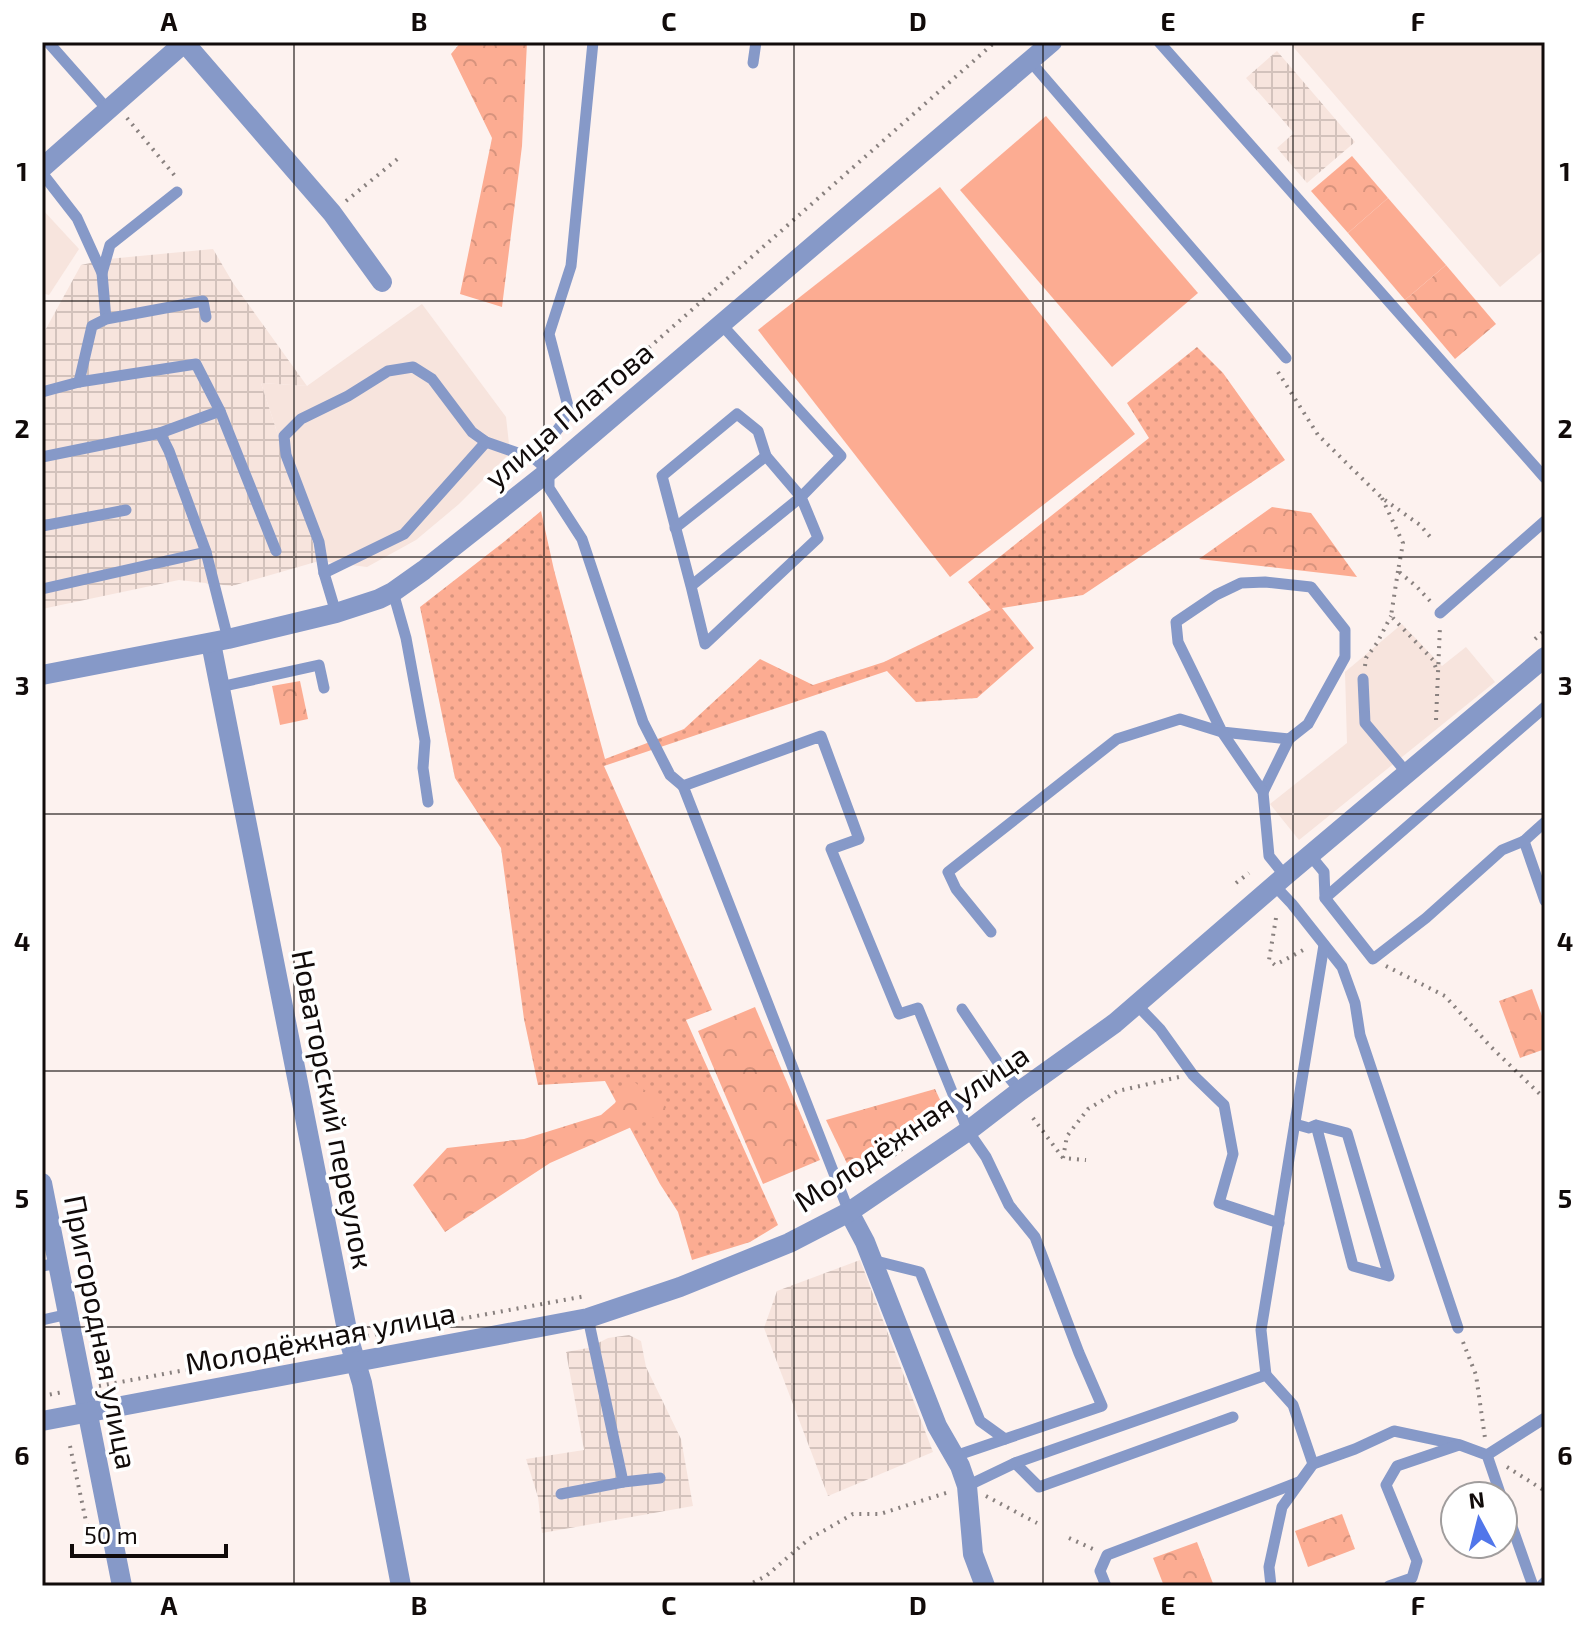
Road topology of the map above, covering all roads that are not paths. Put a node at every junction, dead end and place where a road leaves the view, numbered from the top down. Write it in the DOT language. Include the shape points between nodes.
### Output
graph roads {
  1 [pos="48,42"];
  2 [pos="185,42"];
  3 [pos="593,42"];
  4 [pos="756,42"];
  5 [pos="1052,42"];
  6 [pos="1159,42"];
  7 [pos="1030,61"];
  8 [pos="753,63"];
  9 [pos="112,107"];
  10 [pos="42,171"];
  11 [pos="177,192"];
  12 [pos="102,273"];
  13 [pos="382,282"];
  14 [pos="206,317"];
  15 [pos="106,319"];
  16 [pos="721,324"];
  17 [pos="1286,358"];
  18 [pos="79,382"];
  19 [pos="42,392"];
  20 [pos="220,411"];
  21 [pos="160,433"];
  22 [pos="486,442"];
  23 [pos="766,456"];
  24 [pos="42,457"];
  25 [pos="542,465"];
  26 [pos="1545,478"];
  27 [pos="801,497"];
  28 [pos="126,510"];
  29 [pos="1545,521"];
  30 [pos="42,526"];
  31 [pos="675,528"];
  32 [pos="276,551"];
  33 [pos="206,552"];
  34 [pos="324,573"];
  35 [pos="691,586"];
  36 [pos="42,589"];
  37 [pos="393,592"];
  38 [pos="336,613"];
  39 [pos="1440,613"];
  40 [pos="220,641"];
  41 [pos="1545,657"];
  42 [pos="42,675"];
  43 [pos="1363,679"];
  44 [pos="220,687"];
  45 [pos="324,688"];
  46 [pos="1545,707"];
  47 [pos="1222,732"];
  48 [pos="1289,739"];
  49 [pos="1407,773"];
  50 [pos="683,786"];
  51 [pos="1263,792"];
  52 [pos="428,802"];
  53 [pos="1545,822"];
  54 [pos="1524,841"];
  55 [pos="1310,855"];
  56 [pos="1280,881"];
  57 [pos="1325,898"];
  58 [pos="1545,901"];
  59 [pos="991,932"];
  60 [pos="1322,943"];
  61 [pos="1137,1005"];
  62 [pos="962,1009"];
  63 [pos="1020,1091"];
  64 [pos="1295,1124"];
  65 [pos="1316,1125"];
  66 [pos="968,1131"];
  67 [pos="42,1183"];
  68 [pos="849,1212"];
  69 [pos="1279,1223"];
  70 [pos="872,1260"];
  71 [pos="50,1264"];
  72 [pos="69,1314"];
  73 [pos="588,1318"];
  74 [pos="42,1320"];
  75 [pos="1458,1328"];
  76 [pos="355,1361"];
  77 [pos="1266,1375"];
  78 [pos="87,1412"];
  79 [pos="1233,1417"];
  80 [pos="1545,1418"];
  81 [pos="42,1421"];
  82 [pos="1005,1439"];
  83 [pos="1460,1445"];
  84 [pos="1487,1455"];
  85 [pos="955,1456"];
  86 [pos="1015,1463"];
  87 [pos="1313,1464"];
  88 [pos="660,1478"];
  89 [pos="1496,1480"];
  90 [pos="623,1482"];
  91 [pos="1300,1482"];
  92 [pos="967,1486"];
  93 [pos="561,1494"];
  94 [pos="1519,1546"];
  95 [pos="122,1586"];
  96 [pos="401,1586"];
  97 [pos="985,1586"];
  98 [pos="1106,1586"];
  99 [pos="1271,1586"];
  100 [pos="1389,1586"];
  101 [pos="1533,1586"];
  1 -- 9 [label="lane"];
  2 -- 9 [label="street"];
  2 -- 13 [label="street" via="332,213"];
  3 -- 25 [label="lane" via="571,266 549,334 569,410"];
  4 -- 8 [label="lane"];
  5 -- 7 [label="street, улица Платова"];
  6 -- 26 [label="lane"];
  7 -- 16 [label="street, улица Платова"];
  7 -- 17 [label="lane"];
  9 -- 10 [label="street"];
  10 -- 12 [label="lane" via="77,218"];
  11 -- 12 [label="lane" via="110,245"];
  12 -- 15 [label="lane"];
  14 -- 15 [label="lane" via="203,301"];
  15 -- 18 [label="lane" via="92,326"];
  16 -- 25 [label="street, улица Платова"];
  16 -- 27 [label="lane" via="841,456"];
  18 -- 19 [label="lane"];
  18 -- 20 [label="lane" via="196,364"];
  20 -- 21 [label="lane"];
  20 -- 32 [label="lane"];
  21 -- 24 [label="lane"];
  21 -- 33 [label="lane"];
  22 -- 25 [label="lane" via="524,453"];
  22 -- 34 [label="lane" via="404,534"];
  22 -- 34 [label="lane" via="472,432 432,379 413,367 388,371 301,419 284,436 286,455 319,542"];
  23 -- 27 [label="lane"];
  23 -- 31 [label="lane"];
  23 -- 31 [label="lane" via="758,431 737,414 662,476"];
  25 -- 37 [label="street, улица Платова"];
  25 -- 50 [label="lane" via="549,488 582,539 643,722 670,775"];
  27 -- 35 [label="lane"];
  27 -- 35 [label="lane" via="818,538 705,644"];
  28 -- 30 [label="lane"];
  29 -- 39 [label="lane"];
  31 -- 35 [label="lane"];
  33 -- 36 [label="lane"];
  33 -- 40 [label="lane"];
  34 -- 38 [label="lane"];
  37 -- 38 [label="street, улица Платова"];
  37 -- 52 [label="lane" via="425,741"];
  38 -- 40 [label="street, улица Платова"];
  40 -- 42 [label="street, улица Платова"];
  40 -- 44 [label="street, Новаторский переулок"];
  41 -- 49 [label="street, Молодёжная улица"];
  43 -- 49 [label="lane" via="1365,723"];
  44 -- 45 [label="lane" via="319,665"];
  44 -- 76 [label="street, Новаторский переулок"];
  46 -- 57 [label="lane"];
  47 -- 48 [label="lane"];
  47 -- 48 [label="lane" via="1178,642 1176,622 1241,583 1265,582 1311,587 1345,630 1345,657 1308,724"];
  47 -- 51 [label="lane"];
  47 -- 59 [label="lane" via="1180,719 1117,739 948,872"];
  48 -- 51 [label="lane"];
  49 -- 55 [label="street, Молодёжная улица"];
  50 -- 66 [label="lane" via="821,736 859,839 831,849 899,1014 918,1008"];
  50 -- 68 [label="lane"];
  51 -- 56 [label="lane" via="1269,856"];
  53 -- 54 [label="lane"];
  54 -- 57 [label="lane" via="1502,850 1373,959"];
  54 -- 58 [label="lane"];
  55 -- 56 [label="street, Молодёжная улица"];
  55 -- 57 [label="lane" via="1324,872"];
  56 -- 60 [label="lane"];
  56 -- 61 [label="street, Молодёжная улица"];
  60 -- 64 [label="lane"];
  60 -- 75 [label="lane" via="1342,967 1355,1003 1360,1035"];
  61 -- 63 [label="street, Молодёжная улица"];
  61 -- 69 [label="lane" via="1224,1105 1233,1154 1219,1203"];
  62 -- 63 [label="lane"];
  63 -- 66 [label="street, Молодёжная улица"];
  64 -- 65 [label="lane"];
  64 -- 69 [label="lane"];
  65 -- 65 [label="lane" via="1347,1133 1389,1276 1353,1266"];
  66 -- 68 [label="street, Молодёжная улица"];
  66 -- 82 [label="lane" via="1009,1205 1035,1237 1102,1406"];
  67 -- 71 [label="street, Пригородная улица"];
  68 -- 70 [label="street"];
  68 -- 73 [label="street, Молодёжная улица" via="789,1243"];
  69 -- 77 [label="lane" via="1261,1330"];
  70 -- 82 [label="lane" via="920,1272 980,1421"];
  70 -- 85 [label="street" via="937,1426"];
  71 -- 72 [label="street, Пригородная улица"];
  72 -- 74 [label="lane"];
  72 -- 78 [label="street, Пригородная улица"];
  73 -- 76 [label="street, Молодёжная улица"];
  73 -- 90 [label="lane"];
  76 -- 78 [label="street, Молодёжная улица"];
  76 -- 96 [label="street, Новаторский переулок"];
  77 -- 86 [label="lane"];
  77 -- 87 [label="lane" via="1293,1405"];
  78 -- 81 [label="street, Молодёжная улица"];
  78 -- 95 [label="street, Пригородная улица"];
  79 -- 86 [label="lane" via="1039,1487"];
  80 -- 84 [label="lane"];
  82 -- 85 [label="lane"];
  83 -- 84 [label="lane"];
  83 -- 87 [label="lane" via="1394,1431"];
  83 -- 100 [label="lane" via="1397,1466 1386,1485 1417,1561 1412,1578"];
  84 -- 89 [label="lane"];
  85 -- 92 [label="street"];
  86 -- 92 [label="lane"];
  87 -- 91 [label="lane"];
  88 -- 90 [label="lane"];
  90 -- 93 [label="lane"];
  91 -- 98 [label="lane" via="1107,1555 1100,1571"];
  91 -- 99 [label="lane" via="1282,1507 1269,1567"];
  92 -- 97 [label="street" via="973,1554"];
  94 -- 101 [label="lane"];
}
